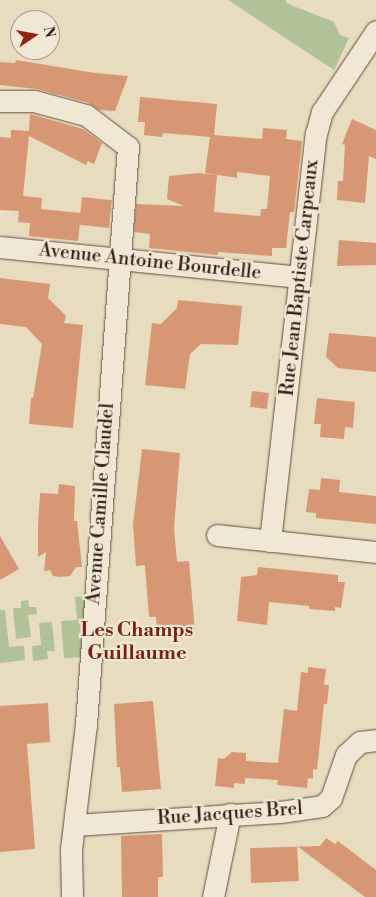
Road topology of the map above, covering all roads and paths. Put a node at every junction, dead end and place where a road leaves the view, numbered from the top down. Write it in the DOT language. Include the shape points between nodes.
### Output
graph roads {
  1 [pos="376,32"];
  2 [pos="0,101"];
  3 [pos="0,247"];
  4 [pos="119,260"];
  5 [pos="299,277"];
  6 [pos="217,535"];
  7 [pos="270,541"];
  8 [pos="376,552"];
  9 [pos="376,740"];
  10 [pos="230,814"];
  11 [pos="74,825"];
  12 [pos="72,897"];
  13 [pos="213,897"];
  1 -- 5 [label="street, Rue Jean Baptiste Carpeaux" via="322,112 316,134"];
  2 -- 4 [label="street, Avenue Camille Claudel" via="34,101 86,115 128,147"];
  3 -- 4 [label="street, Avenue Antoine Bourdelle"];
  4 -- 5 [label="street, Avenue Antoine Bourdelle"];
  4 -- 11 [label="street, Avenue Camille Claudel" via="86,724"];
  5 -- 7 [label="street, Rue Jean Baptiste Carpeaux"];
  6 -- 7 [label="street"];
  7 -- 8 [label="street"];
  9 -- 10 [label="street, Rue Jacques Brel" via="360,742 346,755 331,798 322,806"];
  10 -- 11 [label="street, Rue Jacques Brel"];
  10 -- 13 [label="street"];
  11 -- 12 [label="street, Avenue Camille Claudel"];
}
